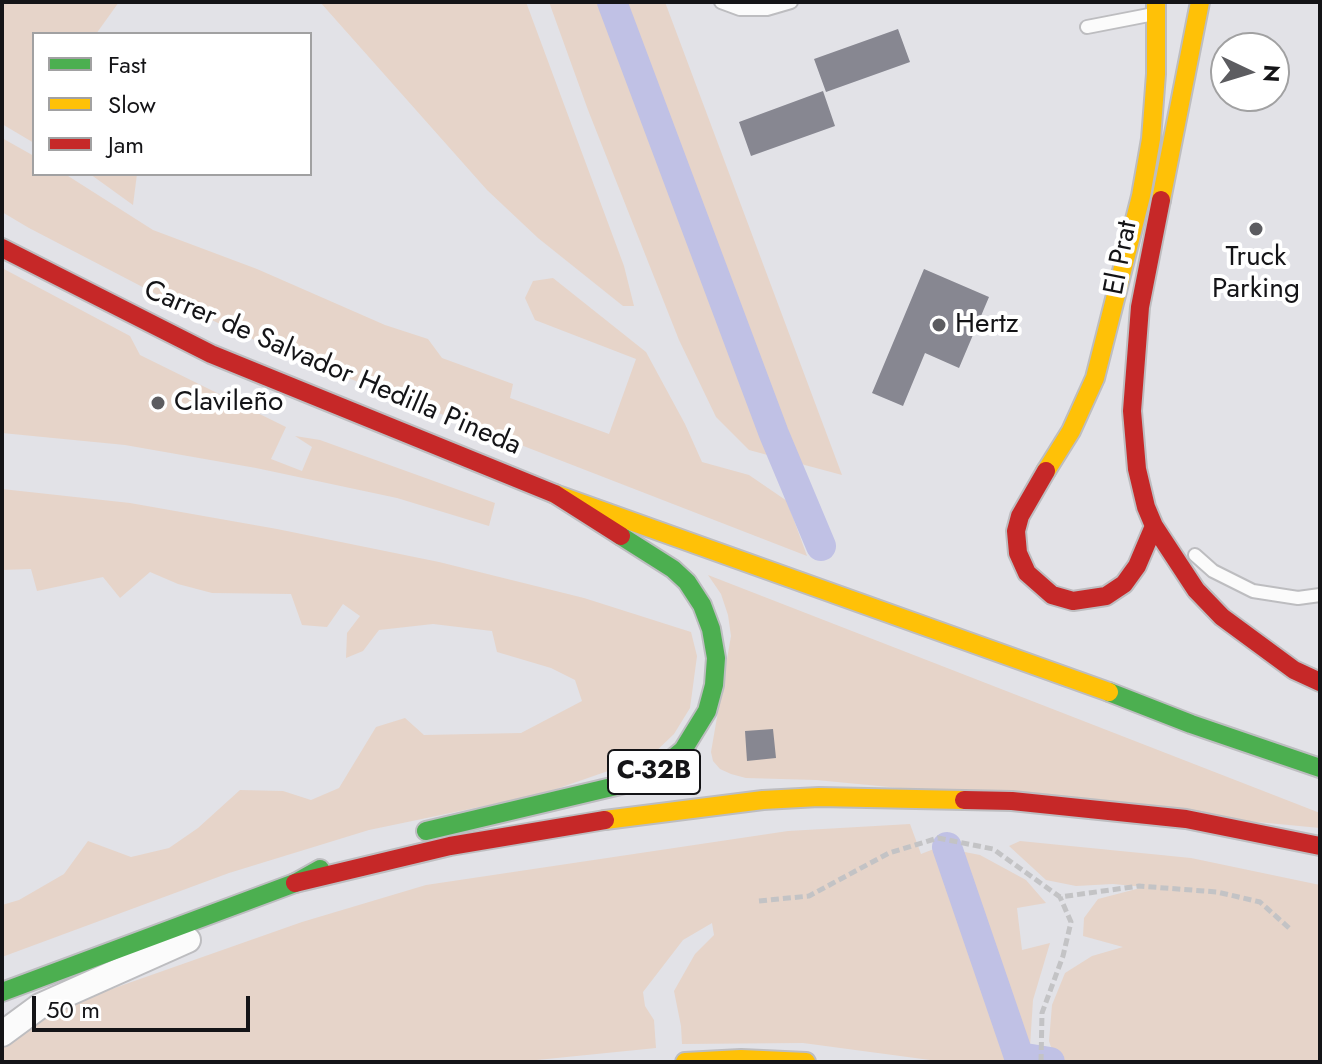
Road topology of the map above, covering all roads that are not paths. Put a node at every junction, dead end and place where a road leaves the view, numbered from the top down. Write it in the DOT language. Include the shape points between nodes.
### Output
graph roads {
  1 [pos="721,2"];
  2 [pos="791,2"];
  3 [pos="1200,2"];
  4 [pos="1157,8"];
  5 [pos="1087,27"];
  6 [pos="2,248"];
  7 [pos="1132,411"];
  8 [pos="555,494"];
  9 [pos="1160,502"];
  10 [pos="1154,526"];
  11 [pos="1189,548"];
  12 [pos="1320,595"];
  13 [pos="1082,682"];
  14 [pos="1320,682"];
  15 [pos="1171,697"];
  16 [pos="1320,768"];
  17 [pos="407,835"];
  18 [pos="1320,846"];
  19 [pos="349,853"];
  20 [pos="295,883"];
  21 [pos="2,992"];
  22 [pos="2,1034"];
  23 [pos="685,1062"];
  24 [pos="806,1062"];
  1 -- 2 [label="lane" via="740,9 767,9"];
  3 -- 7 [label="main road, El Prat" via="1140,307"];
  4 -- 5 [label="lane"];
  4 -- 10 [label="main road" via="1151,139 1095,378 1071,431 1020,516 1016,542 1034,582 1052,595 1084,601 1106,596 1124,584"];
  6 -- 8 [label="main road, Carrer de Salvador Hedilla Pineda / C-32B" via="211,354"];
  7 -- 9 [label="lane"];
  7 -- 10 [label="main road, El Prat" via="1137,469"];
  8 -- 13 [label="main road, C-32B"];
  8 -- 17 [label="main road, C-32B" via="687,582 702,605 716,658 707,711 683,750 633,782"];
  10 -- 14 [label="main road, El Prat" via="1196,590 1222,617 1294,670"];
  11 -- 12 [label="lane" via="1213,571 1253,591 1298,598"];
  13 -- 15 [label="main road"];
  13 -- 16 [label="main road, C-32B"];
  18 -- 20 [label="main road, C-32B" via="1114,810 1012,801 819,797 577,823"];
  19 -- 20 [label="main road"];
  20 -- 21 [label="main road"];
  20 -- 22 [label="street" via="172,948 40,1006"];
  23 -- 24 [label="main road"];
}
